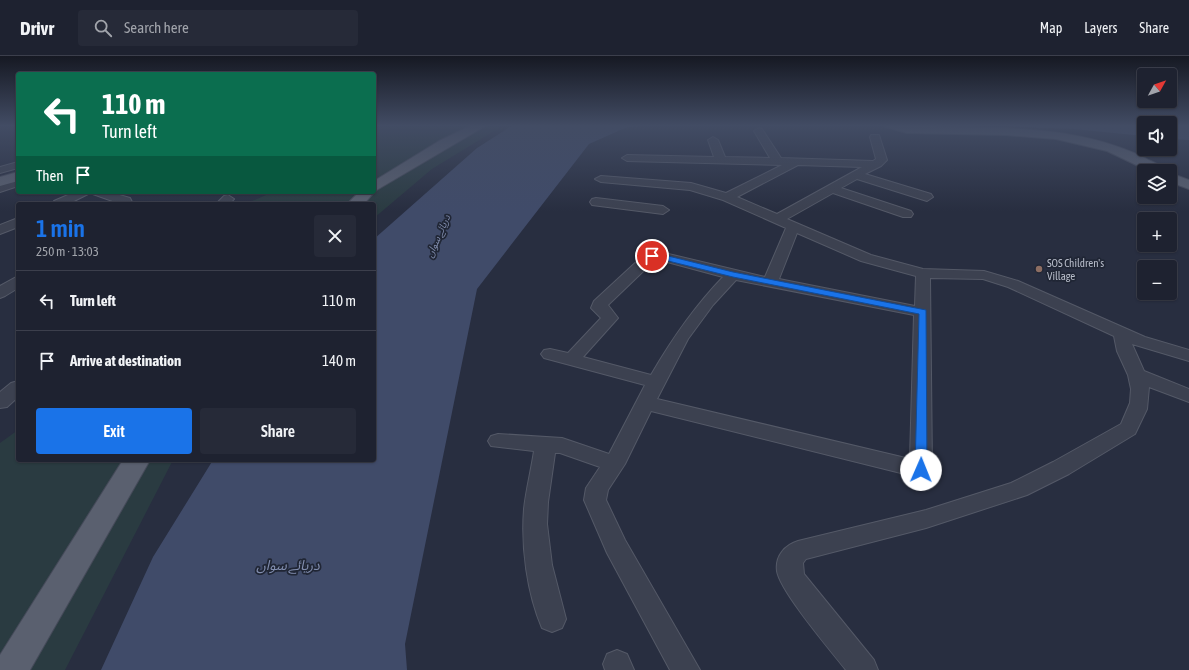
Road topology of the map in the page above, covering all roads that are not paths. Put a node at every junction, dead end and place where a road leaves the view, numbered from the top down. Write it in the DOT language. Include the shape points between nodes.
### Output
graph roads {
  1 [pos="427,154"];
  2 [pos="718,154"];
  3 [pos="773,154"];
  4 [pos="880,154"];
  5 [pos="1104,154"];
  6 [pos="1126,154"];
  7 [pos="627,158"];
  8 [pos="652,159"];
  9 [pos="721,160"];
  10 [pos="778,162"];
  11 [pos="797,162"];
  12 [pos="877,164"];
  13 [pos="1146,164"];
  14 [pos="16,166"];
  15 [pos="0,170"];
  16 [pos="16,172"];
  17 [pos="1137,173"];
  18 [pos="856,175"];
  19 [pos="0,177"];
  20 [pos="16,177"];
  21 [pos="601,179"];
  22 [pos="1177,180"];
  23 [pos="0,182"];
  24 [pos="16,183"];
  25 [pos="650,184"];
  26 [pos="1189,185"];
  27 [pos="376,186"];
  28 [pos="0,188"];
  29 [pos="831,188"];
  30 [pos="80,194"];
  31 [pos="103,194"];
  32 [pos="366,194"];
  33 [pos="1177,195"];
  34 [pos="727,197"];
  35 [pos="927,197"];
  36 [pos="1189,200"];
  37 [pos="62,202"];
  38 [pos="127,202"];
  39 [pos="358,202"];
  40 [pos="596,202"];
  41 [pos="634,206"];
  42 [pos="663,210"];
  43 [pos="907,214"];
  44 [pos="629,218"];
  45 [pos="777,219"];
  46 [pos="16,223"];
  47 [pos="793,226"];
  48 [pos="0,230"];
  49 [pos="733,274"];
  50 [pos="923,274"];
  51 [pos="16,282"];
  52 [pos="770,282"];
  53 [pos="0,294"];
  54 [pos="923,312"];
  55 [pos="1122,334"];
  56 [pos="550,354"];
  57 [pos="1189,356"];
  58 [pos="571,360"];
  59 [pos="1137,375"];
  60 [pos="656,382"];
  61 [pos="16,389"];
  62 [pos="1189,396"];
  63 [pos="0,402"];
  64 [pos="645,403"];
  65 [pos="498,440"];
  66 [pos="546,444"];
  67 [pos="136,462"];
  68 [pos="614,464"];
  69 [pos="552,619"];
  70 [pos="11,670"];
  71 [pos="686,670"];
  72 [pos="864,670"];
  1 -- 27 [label="main road"];
  2 -- 9 [label="street"];
  3 -- 10 [label="street"];
  4 -- 12 [label="street" via="882,160"];
  5 -- 17 [label="main road"];
  6 -- 13 [label="main road"];
  7 -- 8 [label="street"];
  8 -- 9 [label="street"];
  8 -- 25 [label="street"];
  9 -- 10 [label="street"];
  10 -- 11 [label="street"];
  11 -- 12 [label="street"];
  11 -- 34 [label="street"];
  12 -- 18 [label="street"];
  14 -- 15 [label="street"];
  16 -- 19 [label="main road"];
  18 -- 29 [label="street"];
  18 -- 35 [label="street"];
  20 -- 23 [label="main road"];
  21 -- 25 [label="street"];
  22 -- 26 [label="main road"];
  24 -- 28 [label="street"];
  25 -- 34 [label="street" via="691,187"];
  25 -- 41 [label="street"];
  29 -- 43 [label="street"];
  29 -- 45 [label="street"];
  30 -- 37 [label="street"];
  31 -- 38 [label="street"];
  32 -- 39 [label="main road"];
  33 -- 36 [label="main road"];
  34 -- 45 [label="street"];
  40 -- 41 [label="street"];
  41 -- 42 [label="street"];
  41 -- 44 [label="street"];
  45 -- 47 [label="street"];
  46 -- 48 [label="street"];
  47 -- 50 [label="street" via="866,258"];
  47 -- 52 [label="street"];
  49 -- 52 [label="street"];
  49 -- 58 [label="street" via="652,256 600,304 599,308 610,318"];
  49 -- 60 [label="street" via="707,302 680,339"];
  50 -- 54 [label="street"];
  50 -- 55 [label="street" via="984,275 1057,302"];
  51 -- 53 [label="street"];
  52 -- 54 [label="street"];
  54 -- 64 [label="street" via="921,470"];
  55 -- 57 [label="street"];
  55 -- 59 [label="street" via="1123,348"];
  56 -- 58 [label="street"];
  58 -- 60 [label="street"];
  59 -- 62 [label="street"];
  59 -- 72 [label="street" via="1141,398 1135,418 1128,428 1061,468 1019,489 926,519 798,551 790,560 793,580"];
  60 -- 64 [label="street"];
  61 -- 63 [label="street"];
  64 -- 68 [label="street"];
  65 -- 66 [label="street"];
  66 -- 68 [label="street" via="562,446"];
  66 -- 69 [label="street" via="536,511 540,574"];
  67 -- 70 [label="main road"];
  68 -- 71 [label="street" via="598,488 595,496 596,506"];
}
